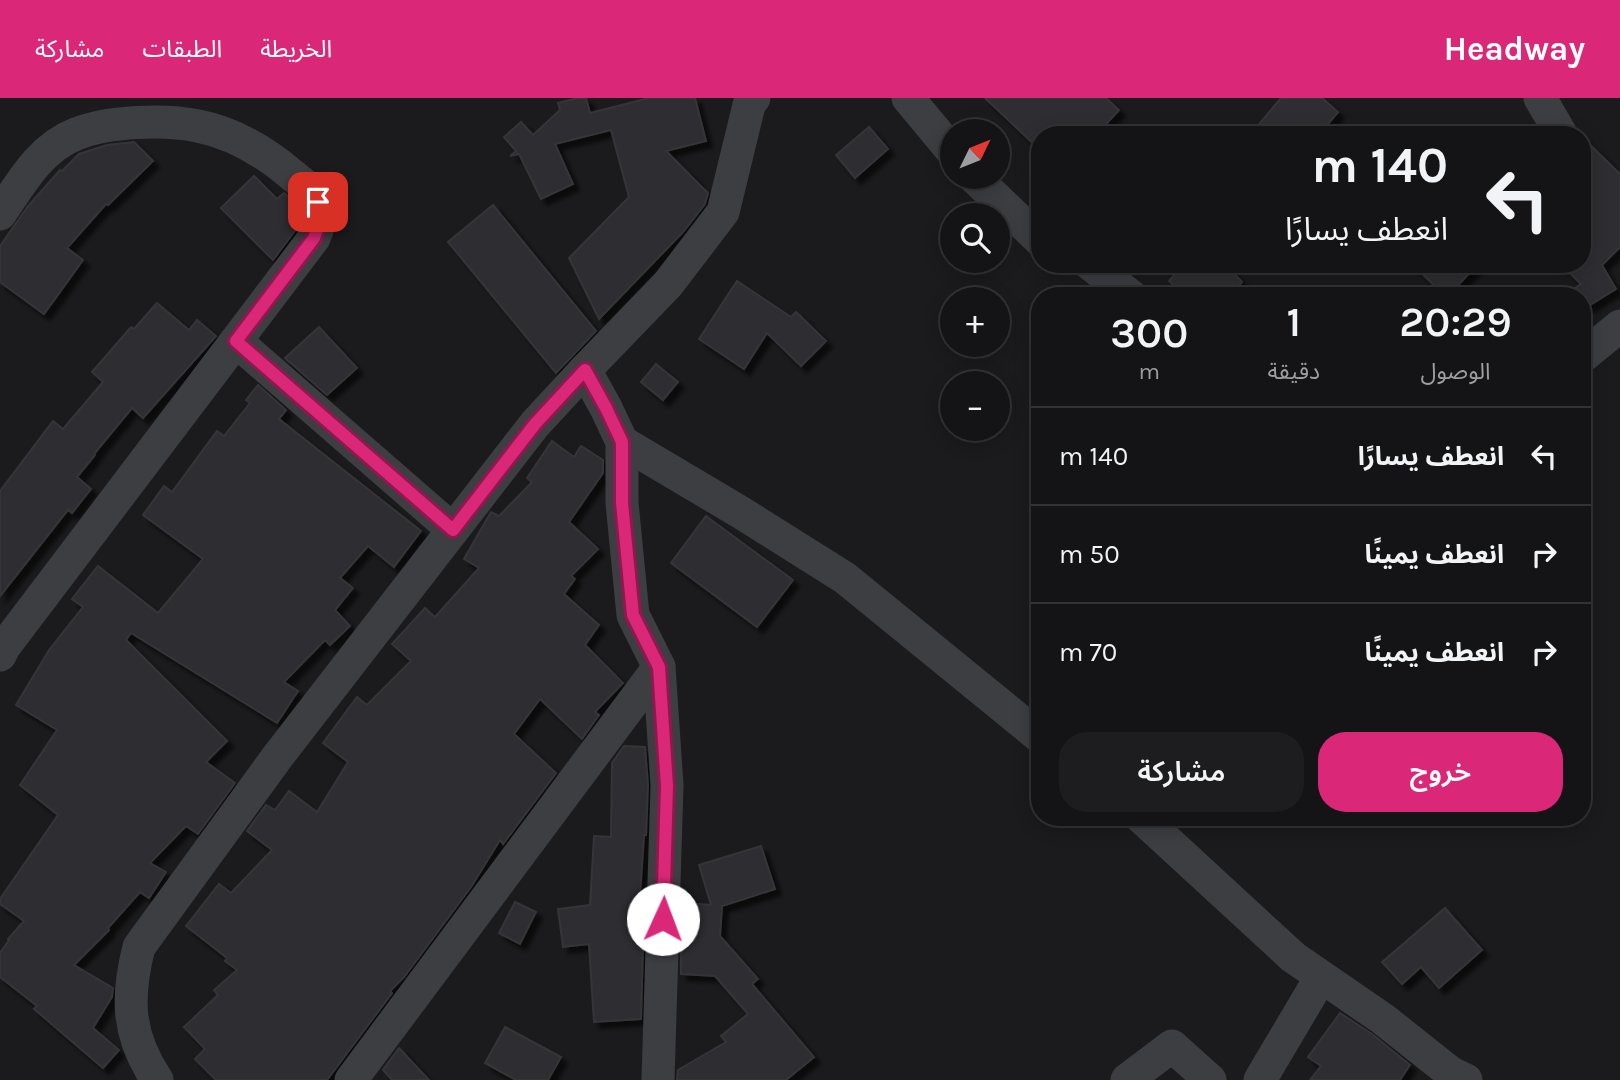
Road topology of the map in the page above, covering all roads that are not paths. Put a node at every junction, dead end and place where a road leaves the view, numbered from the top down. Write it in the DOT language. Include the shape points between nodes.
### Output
graph roads {
  1 [pos="754,98"];
  2 [pos="908,98"];
  3 [pos="1540,98"];
  4 [pos="1556,126"];
  5 [pos="940,136"];
  6 [pos="987,189"];
  7 [pos="0,214"];
  8 [pos="1031,231"];
  9 [pos="1101,273"];
  10 [pos="1119,287"];
  11 [pos="1620,326"];
  12 [pos="236,341"];
  13 [pos="1591,350"];
  14 [pos="585,370"];
  15 [pos="622,442"];
  16 [pos="453,530"];
  17 [pos="0,655"];
  18 [pos="659,667"];
  19 [pos="1031,730"];
  20 [pos="1151,826"];
  21 [pos="1321,977"];
  22 [pos="146,1075"];
  23 [pos="351,1080"];
  24 [pos="657,1080"];
  25 [pos="1127,1080"];
  26 [pos="1210,1080"];
  27 [pos="1260,1080"];
  28 [pos="1466,1080"];
  1 -- 14 [label="street" via="723,212 668,284"];
  2 -- 5 [label="street"];
  3 -- 4 [label="street"];
  6 -- 8 [label="street"];
  7 -- 12 [label="street" via="38,160 75,134 97,127 160,121 199,126 237,138 272,157 308,187 318,202 320,221 314,238"];
  9 -- 10 [label="street"];
  11 -- 13 [label="street"];
  12 -- 16 [label="street"];
  12 -- 17 [label="street"];
  14 -- 15 [label="street"];
  14 -- 16 [label="street" via="535,424"];
  15 -- 18 [label="street" via="622,503 633,615"];
  15 -- 19 [label="street" via="845,578"];
  16 -- 22 [label="street" via="278,756 139,947 130,1007"];
  18 -- 23 [label="street"];
  18 -- 24 [label="street" via="667,786"];
  20 -- 21 [label="street" via="1293,957"];
  21 -- 27 [label="street"];
  21 -- 28 [label="street"];
  25 -- 26 [label="street" via="1172,1046"];
}
